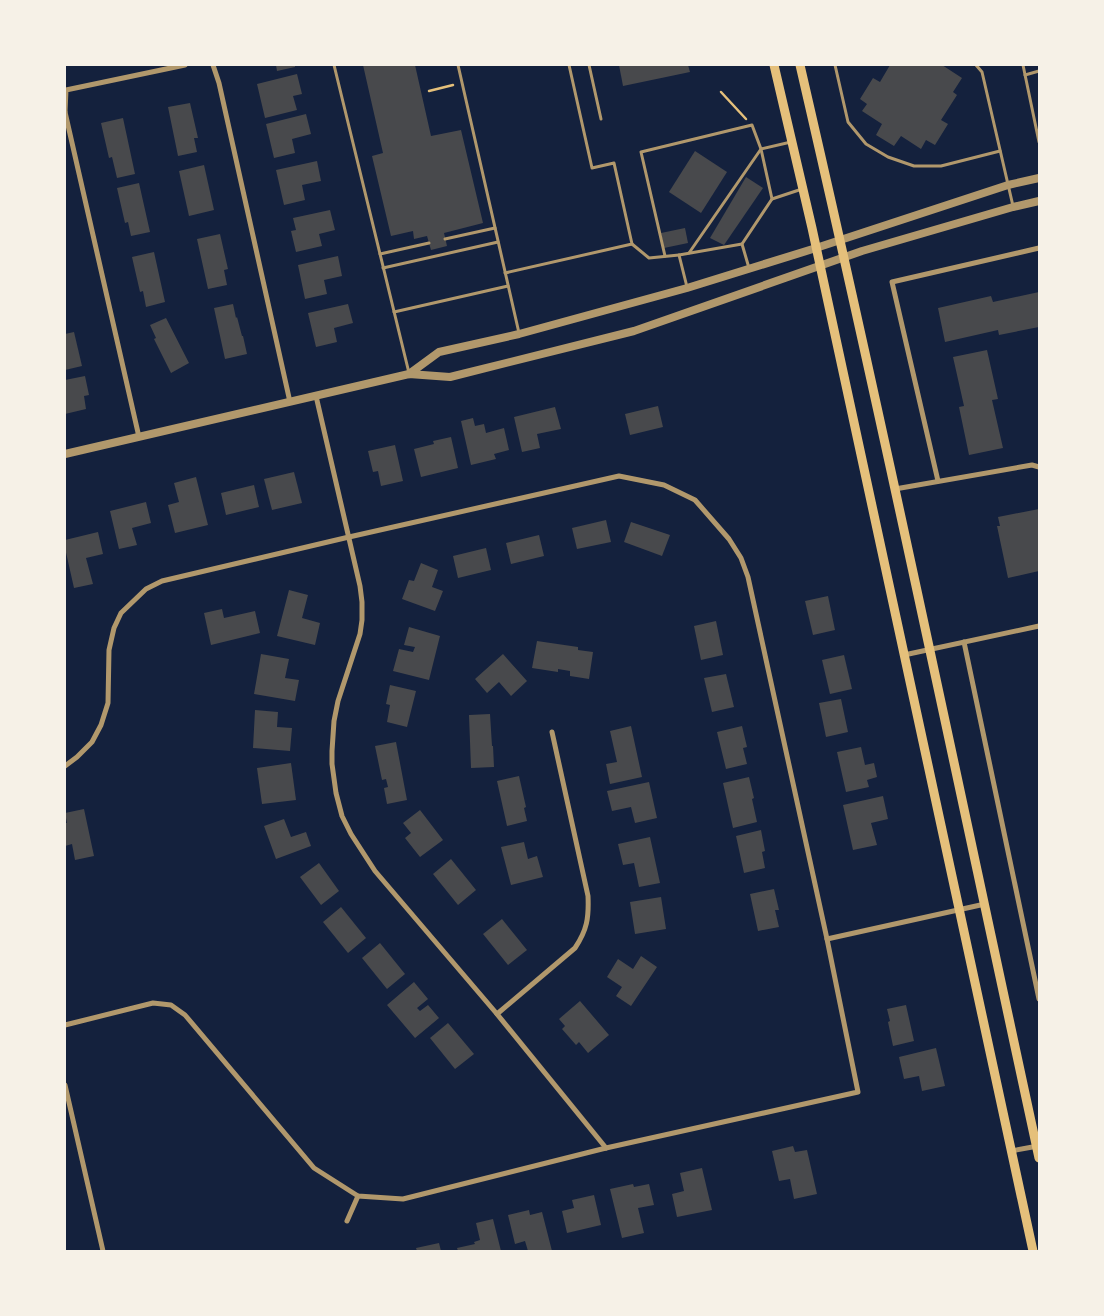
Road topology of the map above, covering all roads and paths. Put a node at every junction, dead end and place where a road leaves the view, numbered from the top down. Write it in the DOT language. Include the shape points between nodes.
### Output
graph roads {
  1 [pos="185,65"];
  2 [pos="213,65"];
  3 [pos="334,65"];
  4 [pos="458,65"];
  5 [pos="569,65"];
  6 [pos="589,65"];
  7 [pos="774,65"];
  8 [pos="800,65"];
  9 [pos="835,65"];
  10 [pos="976,65"];
  11 [pos="1023,65"];
  12 [pos="1039,71"];
  13 [pos="1025,74"];
  14 [pos="462,83"];
  15 [pos="66,90"];
  16 [pos="429,91"];
  17 [pos="722,92"];
  18 [pos="65,112"];
  19 [pos="601,120"];
  20 [pos="752,125"];
  21 [pos="792,142"];
  22 [pos="1039,142"];
  23 [pos="761,149"];
  24 [pos="1000,151"];
  25 [pos="1039,178"];
  26 [pos="1008,185"];
  27 [pos="803,189"];
  28 [pos="772,198"];
  29 [pos="1039,201"];
  30 [pos="1013,207"];
  31 [pos="495,228"];
  32 [pos="445,239"];
  33 [pos="840,240"];
  34 [pos="498,242"];
  35 [pos="429,243"];
  36 [pos="632,244"];
  37 [pos="742,244"];
  38 [pos="816,248"];
  39 [pos="1039,248"];
  40 [pos="689,253"];
  41 [pos="380,254"];
  42 [pos="679,255"];
  43 [pos="666,256"];
  44 [pos="844,258"];
  45 [pos="820,266"];
  46 [pos="384,268"];
  47 [pos="749,268"];
  48 [pos="505,273"];
  49 [pos="508,286"];
  50 [pos="687,288"];
  51 [pos="394,312"];
  52 [pos="519,334"];
  53 [pos="409,374"];
  54 [pos="316,396"];
  55 [pos="290,402"];
  56 [pos="139,437"];
  57 [pos="65,454"];
  58 [pos="1039,466"];
  59 [pos="938,481"];
  60 [pos="895,489"];
  61 [pos="349,537"];
  62 [pos="1039,626"];
  63 [pos="964,642"];
  64 [pos="929,650"];
  65 [pos="904,655"];
  66 [pos="552,732"];
  67 [pos="65,766"];
  68 [pos="984,904"];
  69 [pos="960,909"];
  70 [pos="827,939"];
  71 [pos="1039,999"];
  72 [pos="497,1014"];
  73 [pos="65,1025"];
  74 [pos="65,1085"];
  75 [pos="1038,1146"];
  76 [pos="606,1148"];
  77 [pos="1011,1151"];
  78 [pos="1039,1158"];
  79 [pos="358,1196"];
  80 [pos="347,1221"];
  81 [pos="103,1251"];
  82 [pos="1033,1251"];
  1 -- 15 [label="street"];
  2 -- 55 [label="street"];
  3 -- 41 [label="lane"];
  4 -- 14 [label="lane"];
  5 -- 36 [label="lane" via="592,168 614,163"];
  6 -- 19 [label="lane"];
  7 -- 21 [label="main road"];
  8 -- 33 [label="main road"];
  9 -- 24 [label="lane" via="848,122 866,144 888,157 914,166 942,166"];
  10 -- 24 [label="lane" via="982,72"];
  11 -- 13 [label="lane"];
  12 -- 13 [label="lane"];
  13 -- 22 [label="lane"];
  14 -- 16 [label="path"];
  14 -- 31 [label="lane"];
  15 -- 18 [label="street"];
  17 -- 20 [label="path"];
  18 -- 56 [label="street"];
  20 -- 23 [label="lane"];
  20 -- 43 [label="lane" via="642,152"];
  21 -- 23 [label="lane"];
  21 -- 27 [label="main road"];
  23 -- 28 [label="lane"];
  23 -- 40 [label="lane"];
  24 -- 26 [label="lane"];
  25 -- 26 [label="street"];
  26 -- 30 [label="lane"];
  26 -- 33 [label="street"];
  27 -- 28 [label="lane"];
  27 -- 38 [label="main road"];
  28 -- 37 [label="lane"];
  29 -- 30 [label="street"];
  30 -- 44 [label="street"];
  31 -- 32 [label="lane"];
  31 -- 34 [label="lane"];
  33 -- 38 [label="street"];
  33 -- 44 [label="main road"];
  34 -- 46 [label="lane"];
  34 -- 48 [label="lane"];
  35 -- 41 [label="lane"];
  36 -- 43 [label="lane" via="649,258"];
  36 -- 48 [label="lane"];
  37 -- 40 [label="lane"];
  37 -- 47 [label="lane"];
  38 -- 45 [label="main road"];
  38 -- 47 [label="street"];
  39 -- 59 [label="street" via="892,282"];
  40 -- 42 [label="lane"];
  41 -- 46 [label="lane"];
  42 -- 43 [label="lane"];
  42 -- 50 [label="lane"];
  44 -- 45 [label="street"];
  44 -- 60 [label="main road"];
  45 -- 53 [label="street" via="634,331 450,377"];
  45 -- 65 [label="main road"];
  46 -- 51 [label="lane"];
  47 -- 50 [label="street"];
  48 -- 49 [label="lane"];
  49 -- 51 [label="lane"];
  49 -- 52 [label="lane"];
  50 -- 52 [label="street"];
  51 -- 53 [label="lane"];
  52 -- 53 [label="street" via="439,352"];
  53 -- 54 [label="street"];
  54 -- 55 [label="street"];
  54 -- 61 [label="street"];
  55 -- 56 [label="street"];
  56 -- 57 [label="street"];
  58 -- 59 [label="street"];
  59 -- 60 [label="street"];
  60 -- 64 [label="main road"];
  61 -- 67 [label="street" via="162,581 146,589 120,613 114,628 108,703 101,725 92,742"];
  61 -- 70 [label="street" via="619,476 664,485 695,500 729,539 748,577"];
  61 -- 72 [label="street" via="360,586 362,620 334,722 332,764 342,816 375,871"];
  62 -- 63 [label="street"];
  63 -- 64 [label="street"];
  63 -- 71 [label="street"];
  64 -- 65 [label="street"];
  64 -- 68 [label="main road"];
  65 -- 69 [label="main road"];
  66 -- 72 [label="street" via="588,896 588,924 575,948"];
  68 -- 69 [label="street"];
  68 -- 75 [label="main road"];
  69 -- 70 [label="street"];
  69 -- 77 [label="main road"];
  70 -- 76 [label="street" via="858,1092"];
  72 -- 76 [label="street"];
  73 -- 79 [label="street" via="153,1003 171,1005 185,1015 314,1168"];
  74 -- 81 [label="street"];
  75 -- 77 [label="street"];
  75 -- 78 [label="main road"];
  76 -- 79 [label="street" via="403,1199"];
  77 -- 82 [label="main road"];
  79 -- 80 [label="street"];
}
